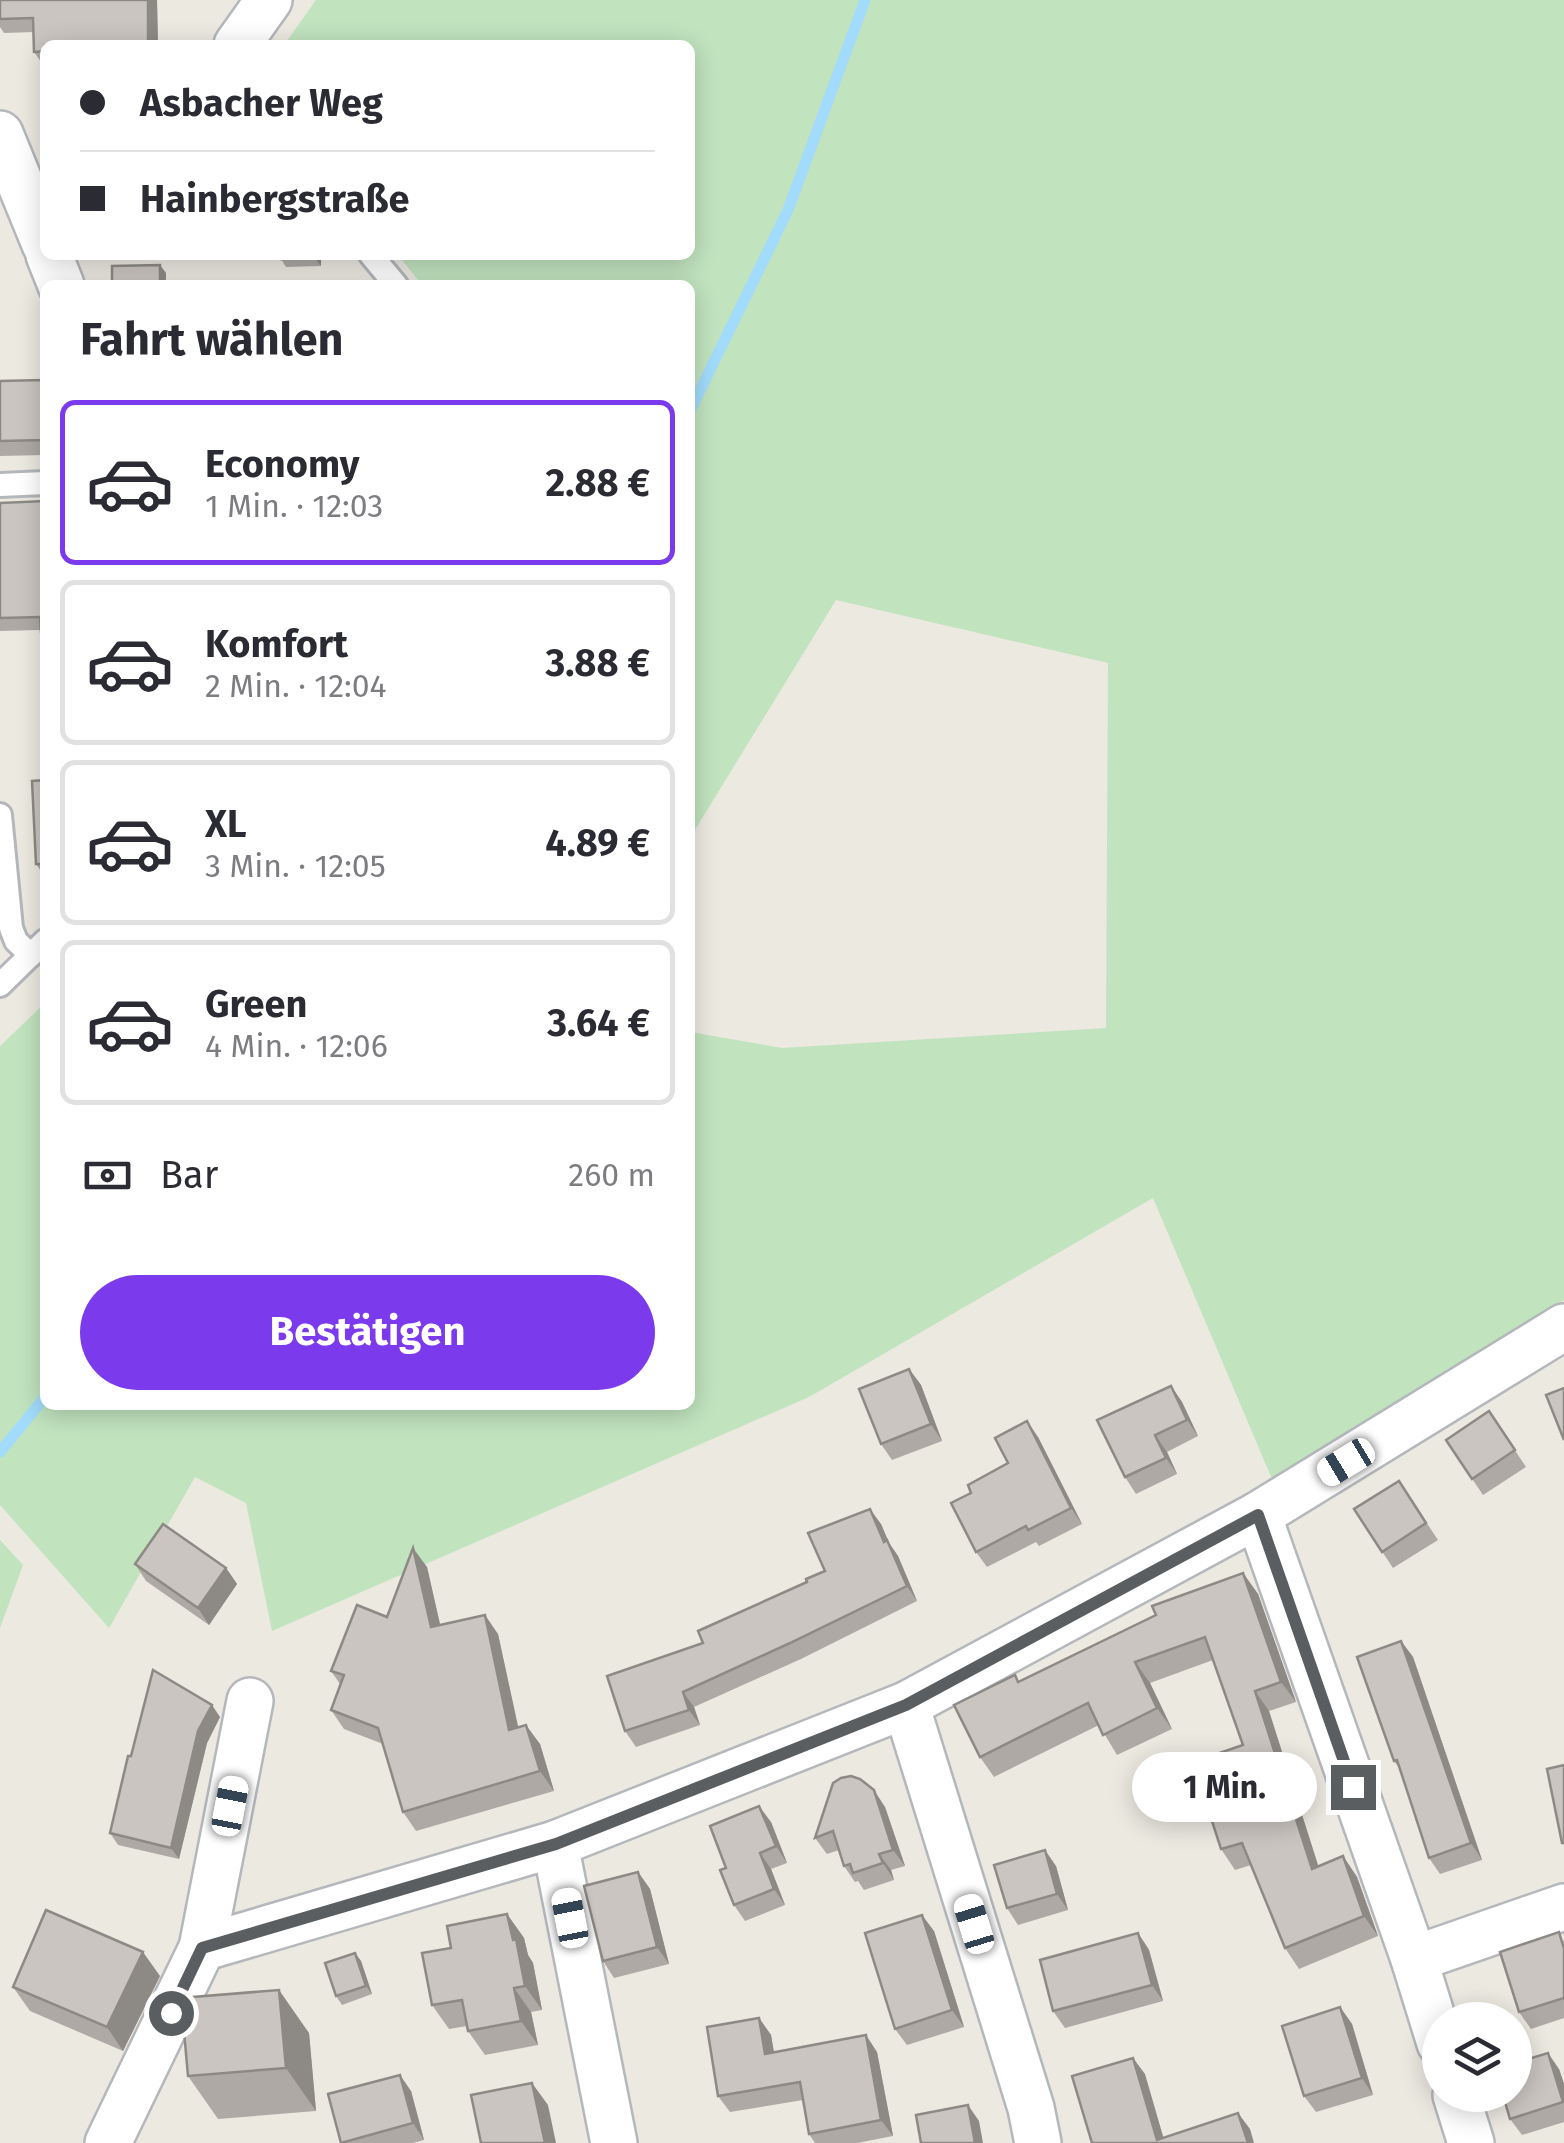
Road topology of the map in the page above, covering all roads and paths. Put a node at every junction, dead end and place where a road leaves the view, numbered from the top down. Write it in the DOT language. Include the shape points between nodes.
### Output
graph roads {
  1 [pos="270,0"];
  2 [pos="241,40"];
  3 [pos="15,161"];
  4 [pos="40,230"];
  5 [pos="375,260"];
  6 [pos="392,280"];
  7 [pos="40,483"];
  8 [pos="0,484"];
  9 [pos="0,815"];
  10 [pos="38,948"];
  11 [pos="0,985"];
  12 [pos="1564,1328"];
  13 [pos="1258,1515"];
  14 [pos="250,1701"];
  15 [pos="906,1705"];
  16 [pos="556,1844"];
  17 [pos="1564,1907"];
  18 [pos="202,1948"];
  19 [pos="1414,1958"];
  20 [pos="1427,2002"];
  21 [pos="1461,2112"];
  22 [pos="108,2143"];
  23 [pos="614,2143"];
  24 [pos="1038,2143"];
  25 [pos="1471,2143"];
  1 -- 2 [label="street"];
  3 -- 4 [label="street"];
  5 -- 6 [label="lane"];
  7 -- 8 [label="lane"];
  9 -- 10 [label="lane" via="11,928 16,941"];
  10 -- 11 [label="lane"];
  12 -- 13 [label="street"];
  13 -- 15 [label="street"];
  13 -- 19 [label="street"];
  14 -- 18 [label="street"];
  15 -- 16 [label="street"];
  15 -- 24 [label="street"];
  16 -- 18 [label="street"];
  16 -- 23 [label="street"];
  17 -- 19 [label="street"];
  18 -- 22 [label="street"];
  19 -- 20 [label="street"];
  21 -- 25 [label="street"];
}
